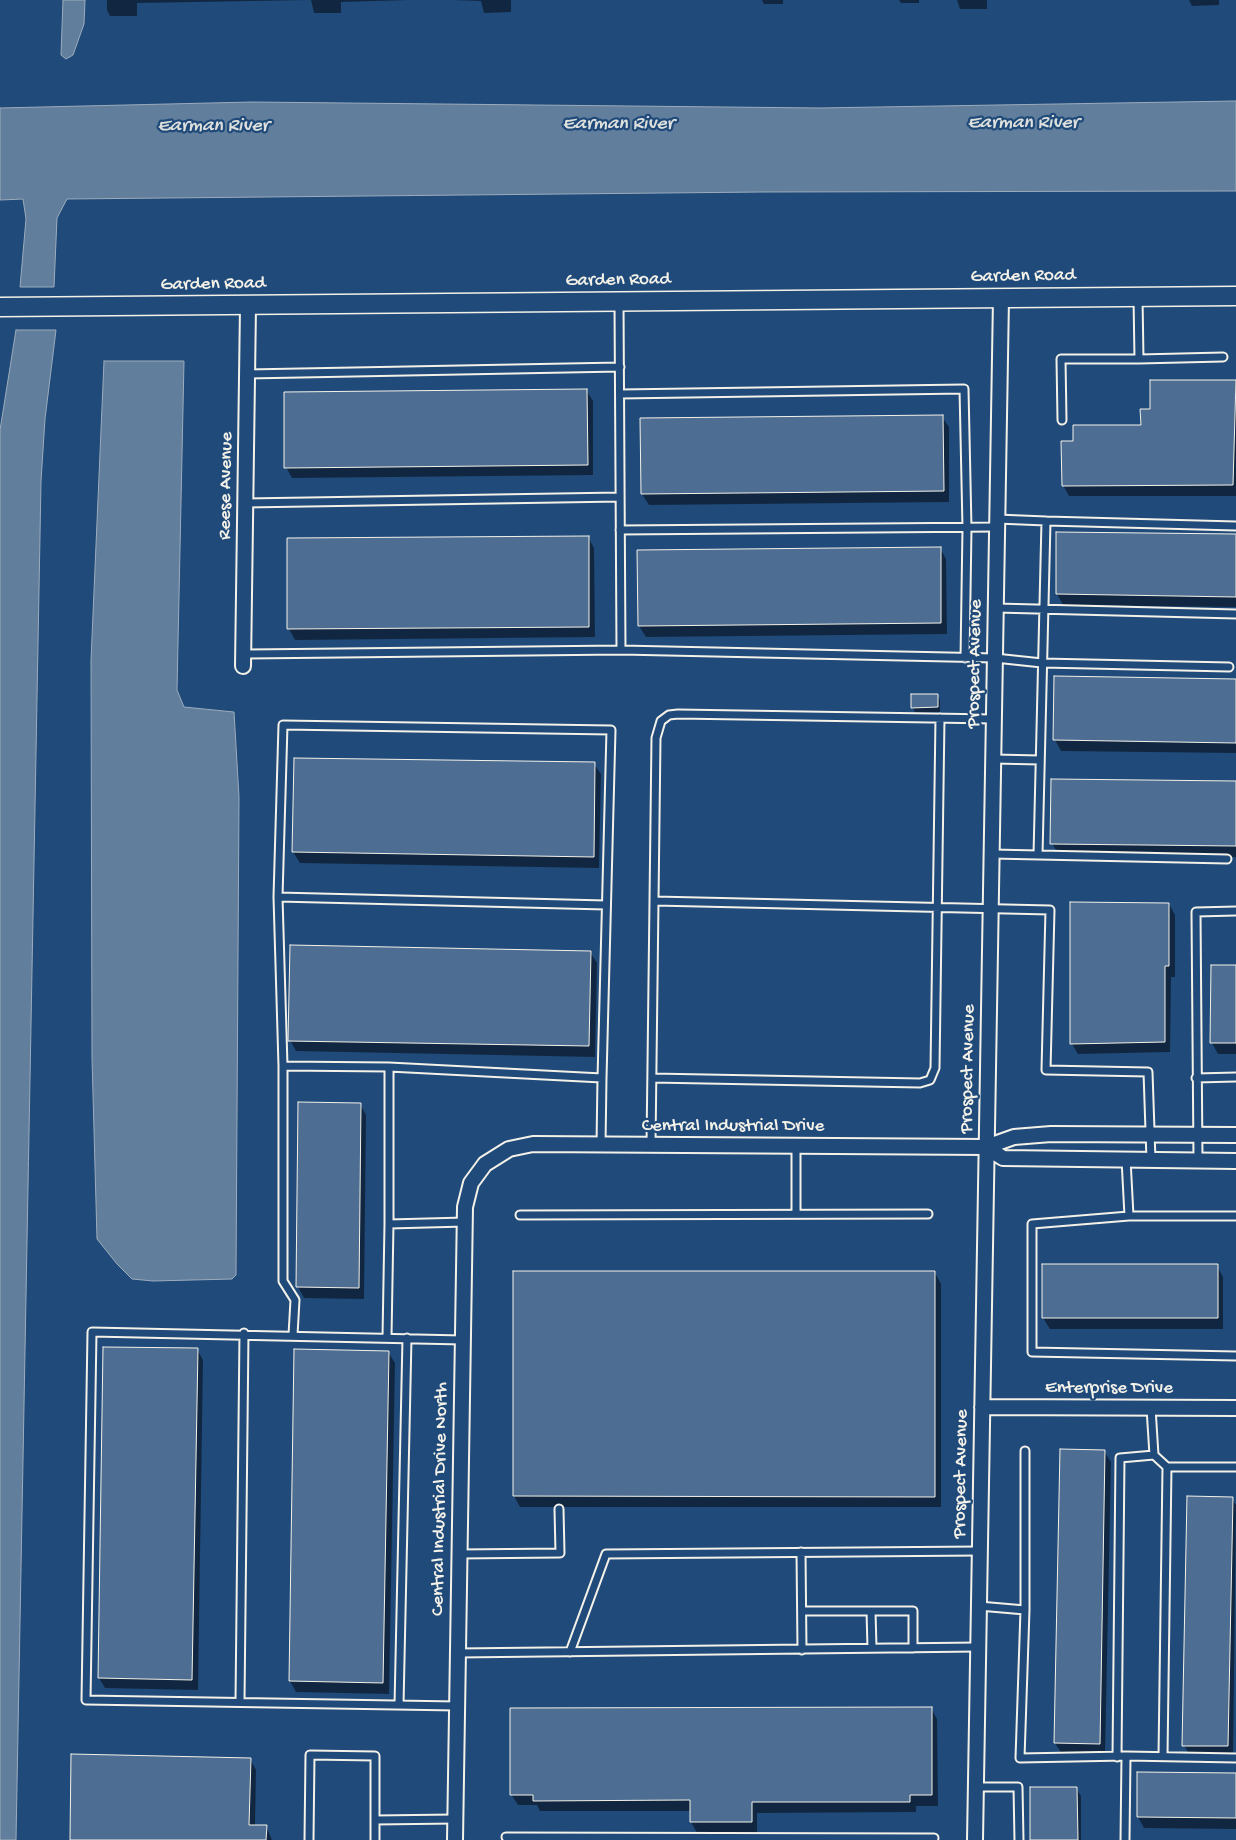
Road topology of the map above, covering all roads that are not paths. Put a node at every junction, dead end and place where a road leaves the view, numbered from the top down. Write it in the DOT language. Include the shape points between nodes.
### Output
graph roads {
  1 [pos="1236,296"];
  2 [pos="1138,297"];
  3 [pos="1001,298"];
  4 [pos="620,302"];
  5 [pos="248,306"];
  6 [pos="0,308"];
  7 [pos="1223,357"];
  8 [pos="1138,359"];
  9 [pos="620,368"];
  10 [pos="247,374"];
  11 [pos="620,394"];
  12 [pos="1062,420"];
  13 [pos="620,497"];
  14 [pos="245,503"];
  15 [pos="1046,521"];
  16 [pos="998,523"];
  17 [pos="1236,526"];
  18 [pos="967,528"];
  19 [pos="620,530"];
  20 [pos="996,608"];
  21 [pos="1044,609"];
  22 [pos="1236,614"];
  23 [pos="243,649"];
  24 [pos="621,650"];
  25 [pos="965,658"];
  26 [pos="995,658"];
  27 [pos="1042,663"];
  28 [pos="243,666"];
  29 [pos="1229,668"];
  30 [pos="940,718"];
  31 [pos="994,719"];
  32 [pos="994,759"];
  33 [pos="1040,760"];
  34 [pos="992,854"];
  35 [pos="1038,855"];
  36 [pos="1227,859"];
  37 [pos="278,897"];
  38 [pos="655,901"];
  39 [pos="606,905"];
  40 [pos="936,906"];
  41 [pos="991,909"];
  42 [pos="1236,911"];
  43 [pos="283,1066"];
  44 [pos="389,1067"];
  45 [pos="1236,1077"];
  46 [pos="602,1078"];
  47 [pos="652,1078"];
  48 [pos="1196,1078"];
  49 [pos="1150,1135"];
  50 [pos="1197,1135"];
  51 [pos="1236,1135"];
  52 [pos="601,1145"];
  53 [pos="651,1145"];
  54 [pos="796,1146"];
  55 [pos="986,1147"];
  56 [pos="1126,1159"];
  57 [pos="1198,1159"];
  58 [pos="1151,1160"];
  59 [pos="1236,1161"];
  60 [pos="485,1164"];
  61 [pos="796,1214"];
  62 [pos="928,1214"];
  63 [pos="520,1215"];
  64 [pos="1129,1216"];
  65 [pos="1236,1216"];
  66 [pos="465,1222"];
  67 [pos="389,1224"];
  68 [pos="244,1334"];
  69 [pos="293,1335"];
  70 [pos="387,1337"];
  71 [pos="407,1338"];
  72 [pos="463,1340"];
  73 [pos="1236,1356"];
  74 [pos="982,1407"];
  75 [pos="1151,1408"];
  76 [pos="1236,1408"];
  77 [pos="1025,1451"];
  78 [pos="1154,1455"];
  79 [pos="1167,1467"];
  80 [pos="1236,1467"];
  81 [pos="560,1509"];
  82 [pos="980,1550"];
  83 [pos="801,1552"];
  84 [pos="459,1554"];
  85 [pos="979,1606"];
  86 [pos="1025,1610"];
  87 [pos="802,1611"];
  88 [pos="871,1611"];
  89 [pos="978,1647"];
  90 [pos="872,1648"];
  91 [pos="913,1648"];
  92 [pos="802,1650"];
  93 [pos="570,1652"];
  94 [pos="457,1653"];
  95 [pos="240,1701"];
  96 [pos="398,1705"];
  97 [pos="456,1706"];
  98 [pos="1126,1756"];
  99 [pos="1163,1756"];
  100 [pos="1117,1757"];
  101 [pos="1236,1758"];
  102 [pos="976,1787"];
  103 [pos="455,1819"];
  104 [pos="375,1820"];
  105 [pos="506,1837"];
  106 [pos="934,1838"];
  107 [pos="719,1839"];
  108 [pos="309,1840"];
  109 [pos="375,1840"];
  110 [pos="455,1840"];
  111 [pos="975,1840"];
  112 [pos="1019,1840"];
  113 [pos="1125,1840"];
  1 -- 2 [label="street, Garden Road"];
  2 -- 3 [label="street, Garden Road"];
  2 -- 8 [label="lane"];
  3 -- 4 [label="street, Garden Road"];
  3 -- 16 [label="street, Prospect Avenue"];
  4 -- 5 [label="street, Garden Road"];
  4 -- 9 [label="lane"];
  5 -- 6 [label="street, Garden Road"];
  5 -- 10 [label="street, Reese Avenue"];
  7 -- 8 [label="lane"];
  8 -- 12 [label="lane" via="1061,359"];
  9 -- 10 [label="lane"];
  9 -- 11 [label="lane"];
  10 -- 14 [label="street, Reese Avenue"];
  11 -- 13 [label="lane"];
  11 -- 18 [label="lane" via="964,389"];
  13 -- 14 [label="lane"];
  13 -- 19 [label="lane"];
  14 -- 23 [label="street, Reese Avenue"];
  15 -- 16 [label="lane"];
  15 -- 17 [label="lane"];
  15 -- 21 [label="lane"];
  16 -- 18 [label="lane"];
  16 -- 20 [label="street, Prospect Avenue"];
  18 -- 19 [label="lane"];
  18 -- 25 [label="lane"];
  19 -- 24 [label="lane"];
  20 -- 21 [label="lane"];
  20 -- 26 [label="street, Prospect Avenue"];
  21 -- 22 [label="lane"];
  21 -- 27 [label="lane"];
  23 -- 24 [label="lane" via="248,654"];
  23 -- 28 [label="street, Reese Avenue"];
  24 -- 25 [label="lane"];
  25 -- 26 [label="lane"];
  26 -- 27 [label="lane"];
  26 -- 31 [label="street, Prospect Avenue"];
  27 -- 29 [label="lane"];
  27 -- 33 [label="lane"];
  30 -- 31 [label="lane"];
  30 -- 38 [label="lane" via="678,714 665,718 658,727 656,738"];
  30 -- 40 [label="lane"];
  31 -- 32 [label="street, Prospect Avenue"];
  32 -- 33 [label="lane"];
  32 -- 34 [label="street, Prospect Avenue"];
  33 -- 35 [label="lane"];
  34 -- 35 [label="lane"];
  34 -- 41 [label="street, Prospect Avenue"];
  35 -- 36 [label="lane"];
  37 -- 39 [label="lane"];
  37 -- 39 [label="lane" via="282,725 611,730"];
  37 -- 43 [label="lane"];
  38 -- 40 [label="lane"];
  38 -- 47 [label="lane"];
  39 -- 46 [label="lane"];
  40 -- 41 [label="lane"];
  40 -- 47 [label="lane" via="935,1068 926,1083"];
  41 -- 49 [label="lane" via="1050,910 1046,1070 1148,1072"];
  41 -- 55 [label="street, Prospect Avenue"];
  42 -- 48 [label="lane" via="1196,912"];
  43 -- 44 [label="lane"];
  43 -- 69 [label="lane" via="283,1281 295,1300"];
  44 -- 46 [label="lane"];
  44 -- 67 [label="lane"];
  45 -- 48 [label="lane"];
  46 -- 52 [label="lane"];
  47 -- 53 [label="lane"];
  48 -- 50 [label="lane"];
  49 -- 50 [label="street, Central Industrial Drive"];
  49 -- 55 [label="street, Central Industrial Drive" via="1050,1134 1014,1137"];
  49 -- 58 [label="lane"];
  50 -- 51 [label="street, Central Industrial Drive"];
  50 -- 57 [label="lane"];
  52 -- 53 [label="street, Central Industrial Drive"];
  52 -- 60 [label="street, Central Industrial Drive" via="521,1145 498,1154"];
  53 -- 54 [label="street, Central Industrial Drive"];
  54 -- 55 [label="street, Central Industrial Drive"];
  54 -- 61 [label="lane"];
  55 -- 56 [label="street, Central Industrial Drive" via="1003,1158"];
  55 -- 74 [label="street, Prospect Avenue"];
  56 -- 58 [label="street, Central Industrial Drive"];
  56 -- 64 [label="lane"];
  57 -- 58 [label="street, Central Industrial Drive"];
  57 -- 59 [label="street, Central Industrial Drive"];
  60 -- 66 [label="street, Central Industrial Drive North" via="467,1195"];
  61 -- 62 [label="lane"];
  61 -- 63 [label="lane"];
  64 -- 65 [label="lane"];
  64 -- 73 [label="lane" via="1032,1224 1032,1352"];
  66 -- 67 [label="lane"];
  66 -- 72 [label="street, Central Industrial Drive North"];
  67 -- 70 [label="lane"];
  68 -- 69 [label="lane"];
  68 -- 95 [label="lane"];
  68 -- 95 [label="lane" via="92,1332 86,1700"];
  69 -- 70 [label="lane"];
  70 -- 71 [label="lane"];
  71 -- 72 [label="lane"];
  71 -- 96 [label="lane"];
  72 -- 84 [label="street, Central Industrial Drive North"];
  74 -- 75 [label="street, Enterprise Drive"];
  74 -- 82 [label="street, Prospect Avenue"];
  75 -- 76 [label="street, Enterprise Drive"];
  75 -- 78 [label="lane"];
  77 -- 86 [label="lane"];
  78 -- 79 [label="lane"];
  78 -- 100 [label="lane" via="1120,1458"];
  79 -- 80 [label="lane"];
  79 -- 99 [label="lane"];
  81 -- 84 [label="lane" via="560,1553"];
  82 -- 83 [label="lane"];
  82 -- 85 [label="street, Prospect Avenue"];
  83 -- 87 [label="lane"];
  83 -- 93 [label="lane" via="606,1554"];
  84 -- 94 [label="street, Central Industrial Drive North"];
  85 -- 86 [label="lane"];
  85 -- 89 [label="street, Prospect Avenue"];
  86 -- 100 [label="lane" via="1020,1758"];
  87 -- 88 [label="lane"];
  87 -- 92 [label="lane"];
  88 -- 90 [label="lane"];
  88 -- 91 [label="lane" via="913,1610"];
  89 -- 91 [label="lane"];
  89 -- 102 [label="street, Prospect Avenue"];
  90 -- 91 [label="lane"];
  90 -- 92 [label="lane"];
  92 -- 93 [label="lane"];
  93 -- 94 [label="lane"];
  94 -- 97 [label="street, Central Industrial Drive North"];
  95 -- 96 [label="lane"];
  96 -- 97 [label="lane"];
  97 -- 103 [label="street, Central Industrial Drive North"];
  98 -- 99 [label="lane"];
  98 -- 100 [label="lane"];
  98 -- 113 [label="lane"];
  99 -- 101 [label="lane"];
  102 -- 111 [label="street, Prospect Avenue"];
  102 -- 112 [label="lane" via="1018,1788"];
  103 -- 104 [label="lane"];
  103 -- 110 [label="street, Central Industrial Drive North"];
  104 -- 108 [label="lane" via="374,1756 310,1755"];
  104 -- 109 [label="lane"];
  105 -- 107 [label="lane"];
  106 -- 107 [label="lane"];
}
